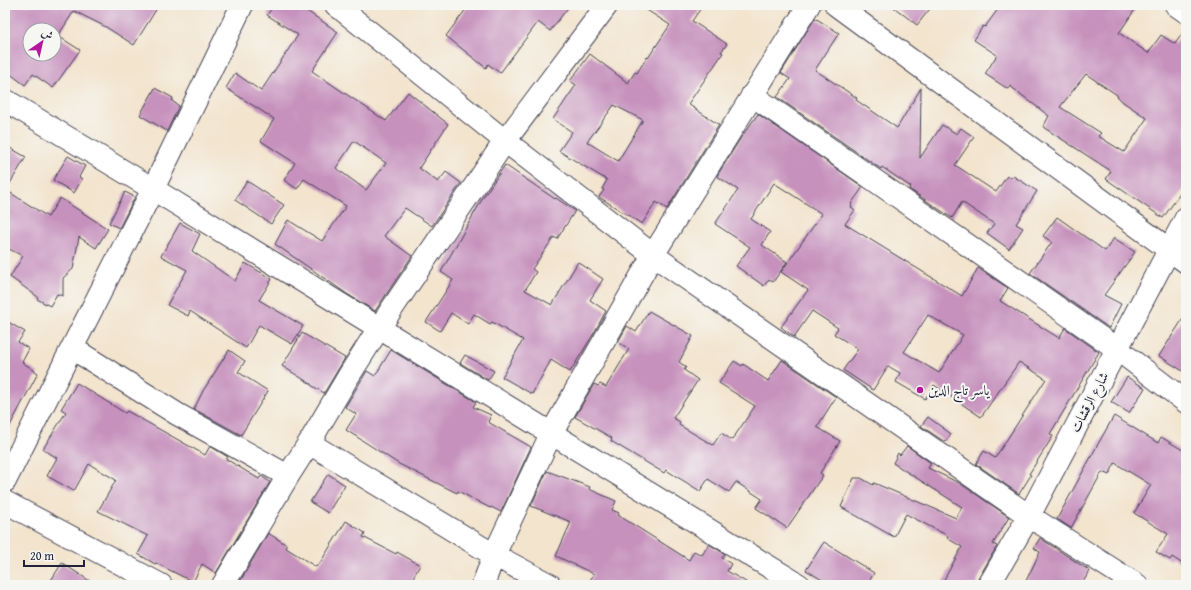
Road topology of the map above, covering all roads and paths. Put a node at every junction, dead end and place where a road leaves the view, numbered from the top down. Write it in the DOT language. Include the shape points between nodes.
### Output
graph roads {
  1 [pos="242,5"];
  2 [pos="336,5"];
  3 [pos="607,5"];
  4 [pos="809,5"];
  5 [pos="836,5"];
  6 [pos="1176,5"];
  7 [pos="1186,12"];
  8 [pos="752,95"];
  9 [pos="5,100"];
  10 [pos="505,141"];
  11 [pos="153,189"];
  12 [pos="1186,218"];
  13 [pos="653,255"];
  14 [pos="1178,256"];
  15 [pos="379,328"];
  16 [pos="72,348"];
  17 [pos="1117,349"];
  18 [pos="1186,402"];
  19 [pos="552,434"];
  20 [pos="309,443"];
  21 [pos="288,476"];
  22 [pos="5,481"];
  23 [pos="5,502"];
  24 [pos="1029,516"];
  25 [pos="494,555"];
  26 [pos="161,585"];
  27 [pos="223,585"];
  28 [pos="482,585"];
  29 [pos="550,585"];
  30 [pos="799,585"];
  31 [pos="989,585"];
  32 [pos="1137,585"];
  1 -- 11 [label="street"];
  2 -- 10 [label="street"];
  3 -- 10 [label="street"];
  4 -- 8 [label="street"];
  5 -- 14 [label="street"];
  6 -- 7 [label="street"];
  8 -- 13 [label="street"];
  8 -- 17 [label="street"];
  9 -- 11 [label="street"];
  10 -- 13 [label="street"];
  10 -- 15 [label="street"];
  11 -- 15 [label="street"];
  11 -- 16 [label="street"];
  12 -- 14 [label="street, شارع الرقشات"];
  13 -- 19 [label="street"];
  13 -- 24 [label="street"];
  14 -- 17 [label="street, شارع الرقشات"];
  15 -- 19 [label="street"];
  15 -- 20 [label="street"];
  16 -- 21 [label="street" via="177,414"];
  16 -- 22 [label="street"];
  17 -- 18 [label="street"];
  17 -- 24 [label="street, شارع الرقشات"];
  19 -- 25 [label="street"];
  19 -- 30 [label="street"];
  20 -- 21 [label="street"];
  20 -- 25 [label="street"];
  21 -- 27 [label="street"];
  23 -- 26 [label="street"];
  24 -- 31 [label="street, شارع الرقشات"];
  24 -- 32 [label="street"];
  25 -- 28 [label="street"];
  25 -- 29 [label="street"];
}
